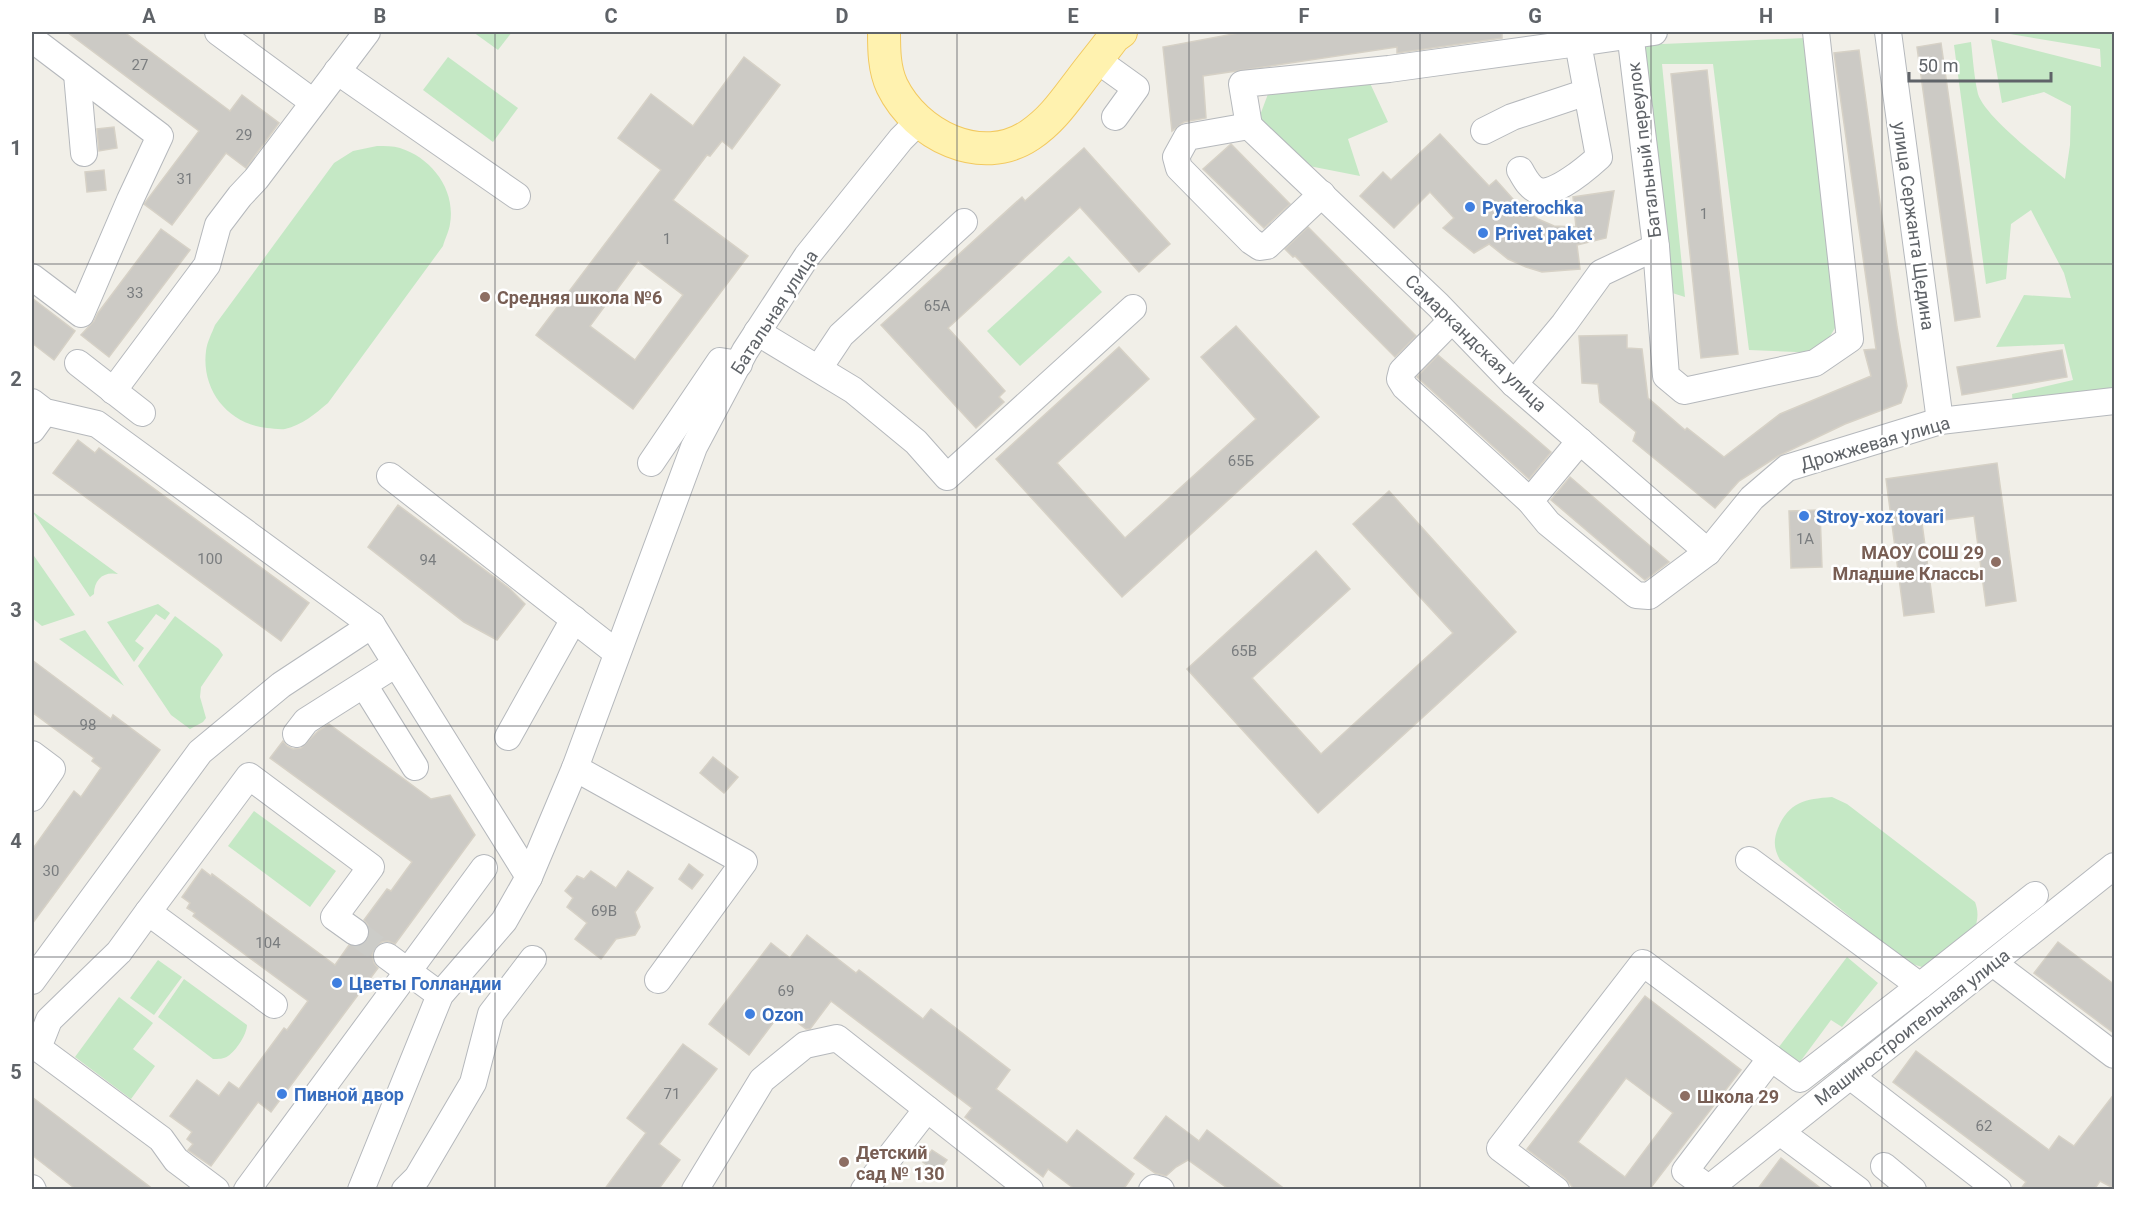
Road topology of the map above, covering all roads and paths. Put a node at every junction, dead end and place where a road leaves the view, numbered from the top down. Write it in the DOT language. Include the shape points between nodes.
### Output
graph roads {
  1 [pos="218,32"];
  2 [pos="367,32"];
  3 [pos="884,32"];
  4 [pos="1121,32"];
  5 [pos="1638,32"];
  6 [pos="1816,32"];
  7 [pos="1888,32"];
  8 [pos="32,39"];
  9 [pos="1578,43"];
  10 [pos="1097,60"];
  11 [pos="337,71"];
  12 [pos="78,74"];
  13 [pos="1587,92"];
  14 [pos="313,102"];
  15 [pos="1115,117"];
  16 [pos="919,121"];
  17 [pos="1250,126"];
  18 [pos="1484,131"];
  19 [pos="84,153"];
  20 [pos="1520,170"];
  21 [pos="1322,194"];
  22 [pos="517,196"];
  23 [pos="964,222"];
  24 [pos="1656,247"];
  25 [pos="32,277"];
  26 [pos="1133,308"];
  27 [pos="1452,320"];
  28 [pos="757,332"];
  29 [pos="78,363"];
  30 [pos="739,364"];
  31 [pos="819,368"];
  32 [pos="1514,384"];
  33 [pos="113,391"];
  34 [pos="2115,401"];
  35 [pos="142,413"];
  36 [pos="36,415"];
  37 [pos="1940,421"];
  38 [pos="1580,441"];
  39 [pos="651,463"];
  40 [pos="390,476"];
  41 [pos="1530,501"];
  42 [pos="1708,552"];
  43 [pos="574,619"];
  44 [pos="372,625"];
  45 [pos="617,653"];
  46 [pos="396,664"];
  47 [pos="364,685"];
  48 [pos="296,734"];
  49 [pos="508,736"];
  50 [pos="32,754"];
  51 [pos="415,767"];
  52 [pos="575,768"];
  53 [pos="32,798"];
  54 [pos="1749,860"];
  55 [pos="2115,866"];
  56 [pos="484,868"];
  57 [pos="529,877"];
  58 [pos="2035,895"];
  59 [pos="148,912"];
  60 [pos="355,932"];
  61 [pos="387,956"];
  62 [pos="533,959"];
  63 [pos="1993,963"];
  64 [pos="408,971"];
  65 [pos="658,980"];
  66 [pos="32,981"];
  67 [pos="1920,986"];
  68 [pos="440,995"];
  69 [pos="274,1005"];
  70 [pos="2115,1055"];
  71 [pos="1772,1058"];
  72 [pos="1850,1076"];
  73 [pos="927,1109"];
  74 [pos="1780,1132"];
  75 [pos="1884,1167"];
  76 [pos="418,1186"];
  77 [pos="1709,1189"];
  78 [pos="216,1190"];
  79 [pos="247,1190"];
  80 [pos="361,1190"];
  81 [pos="695,1190"];
  82 [pos="864,1190"];
  83 [pos="1030,1190"];
  84 [pos="1152,1190"];
  85 [pos="1161,1190"];
  86 [pos="1556,1190"];
  87 [pos="1858,1190"];
  88 [pos="1913,1190"];
  89 [pos="1998,1190"];
  1 -- 14 [label="street"];
  2 -- 11 [label="street"];
  3 -- 16 [label="main road" via="886,71 891,84"];
  4 -- 10 [label="main road"];
  5 -- 9 [label="street"];
  5 -- 24 [label="street, Батальный переулок"];
  6 -- 24 [label="street" via="1850,339 1815,363 1684,391 1666,376"];
  7 -- 37 [label="street, улица Сержанта Щедина"];
  8 -- 12 [label="street"];
  9 -- 13 [label="street"];
  9 -- 17 [label="street" via="1242,84"];
  10 -- 15 [label="street" via="1136,88"];
  10 -- 16 [label="main road" via="1052,118 1029,136 1002,147 965,147 940,137"];
  11 -- 14 [label="street"];
  11 -- 22 [label="street"];
  12 -- 19 [label="street"];
  12 -- 25 [label="street" via="160,136 81,314"];
  13 -- 18 [label="street" via="1512,117"];
  13 -- 20 [label="street" via="1599,157 1554,190 1541,192 1531,187"];
  14 -- 33 [label="street" via="218,225 207,265"];
  16 -- 28 [label="street, Батальная улица" via="807,256"];
  17 -- 21 [label="street, Самаркандская улица"];
  17 -- 21 [label="street" via="1187,137 1176,157 1179,168 1251,241 1260,247 1267,246"];
  21 -- 27 [label="street, Самаркандская улица"];
  23 -- 31 [label="street" via="841,335"];
  24 -- 32 [label="street, Батальный переулок" via="1602,273"];
  26 -- 31 [label="street" via="947,477 886,416"];
  27 -- 32 [label="street, Самаркандская улица"];
  27 -- 41 [label="street, Дрожжевая улица" via="1402,371 1400,379"];
  28 -- 30 [label="street, Батальная улица"];
  28 -- 31 [label="street"];
  29 -- 33 [label="street"];
  30 -- 39 [label="street" via="720,361"];
  30 -- 45 [label="street, Батальная улица" via="694,447"];
  32 -- 38 [label="street, Самаркандская улица"];
  33 -- 35 [label="street"];
  34 -- 37 [label="street, Дрожжевая улица"];
  36 -- 44 [label="street" via="97,424"];
  37 -- 42 [label="street, Дрожжевая улица" via="1787,468 1752,498"];
  38 -- 41 [label="street"];
  38 -- 42 [label="street, Самаркандская улица"];
  40 -- 43 [label="street"];
  41 -- 42 [label="street, Дрожжевая улица" via="1548,522 1636,595 1649,596"];
  43 -- 45 [label="street"];
  43 -- 49 [label="street"];
  44 -- 46 [label="street"];
  44 -- 66 [label="street" via="281,686 200,752"];
  45 -- 52 [label="street, Батальная улица"];
  46 -- 47 [label="street"];
  46 -- 57 [label="street"];
  47 -- 48 [label="street" via="306,721"];
  47 -- 51 [label="street"];
  50 -- 53 [label="street" via="52,770"];
  52 -- 57 [label="street, Батальная улица"];
  52 -- 65 [label="street" via="744,862"];
  54 -- 67 [label="street"];
  55 -- 63 [label="street, Машиностроительная улица"];
  56 -- 64 [label="street"];
  57 -- 68 [label="street, Батальная улица" via="504,921"];
  58 -- 67 [label="street"];
  59 -- 60 [label="street" via="249,776 371,867 334,916"];
  59 -- 69 [label="street"];
  59 -- 78 [label="street" via="119,952 49,1020 38,1048 160,1139 176,1160"];
  61 -- 64 [label="street"];
  62 -- 76 [label="street" via="491,1014 473,1083"];
  63 -- 70 [label="street"];
  63 -- 72 [label="street, Машиностроительная улица"];
  64 -- 68 [label="street"];
  64 -- 79 [label="street"];
  67 -- 71 [label="street" via="1800,1079"];
  68 -- 80 [label="street, Батальная улица"];
  71 -- 77 [label="street" via="1685,1171"];
  71 -- 86 [label="street" via="1643,963 1500,1148"];
  72 -- 74 [label="street, Машиностроительная улица"];
  72 -- 89 [label="street"];
  73 -- 81 [label="street" via="837,1038 806,1045 762,1080"];
  73 -- 82 [label="street"];
  73 -- 83 [label="street"];
  74 -- 77 [label="street, Машиностроительная улица"];
  74 -- 87 [label="street"];
  75 -- 88 [label="street"];
  84 -- 85 [label="street"];
}
